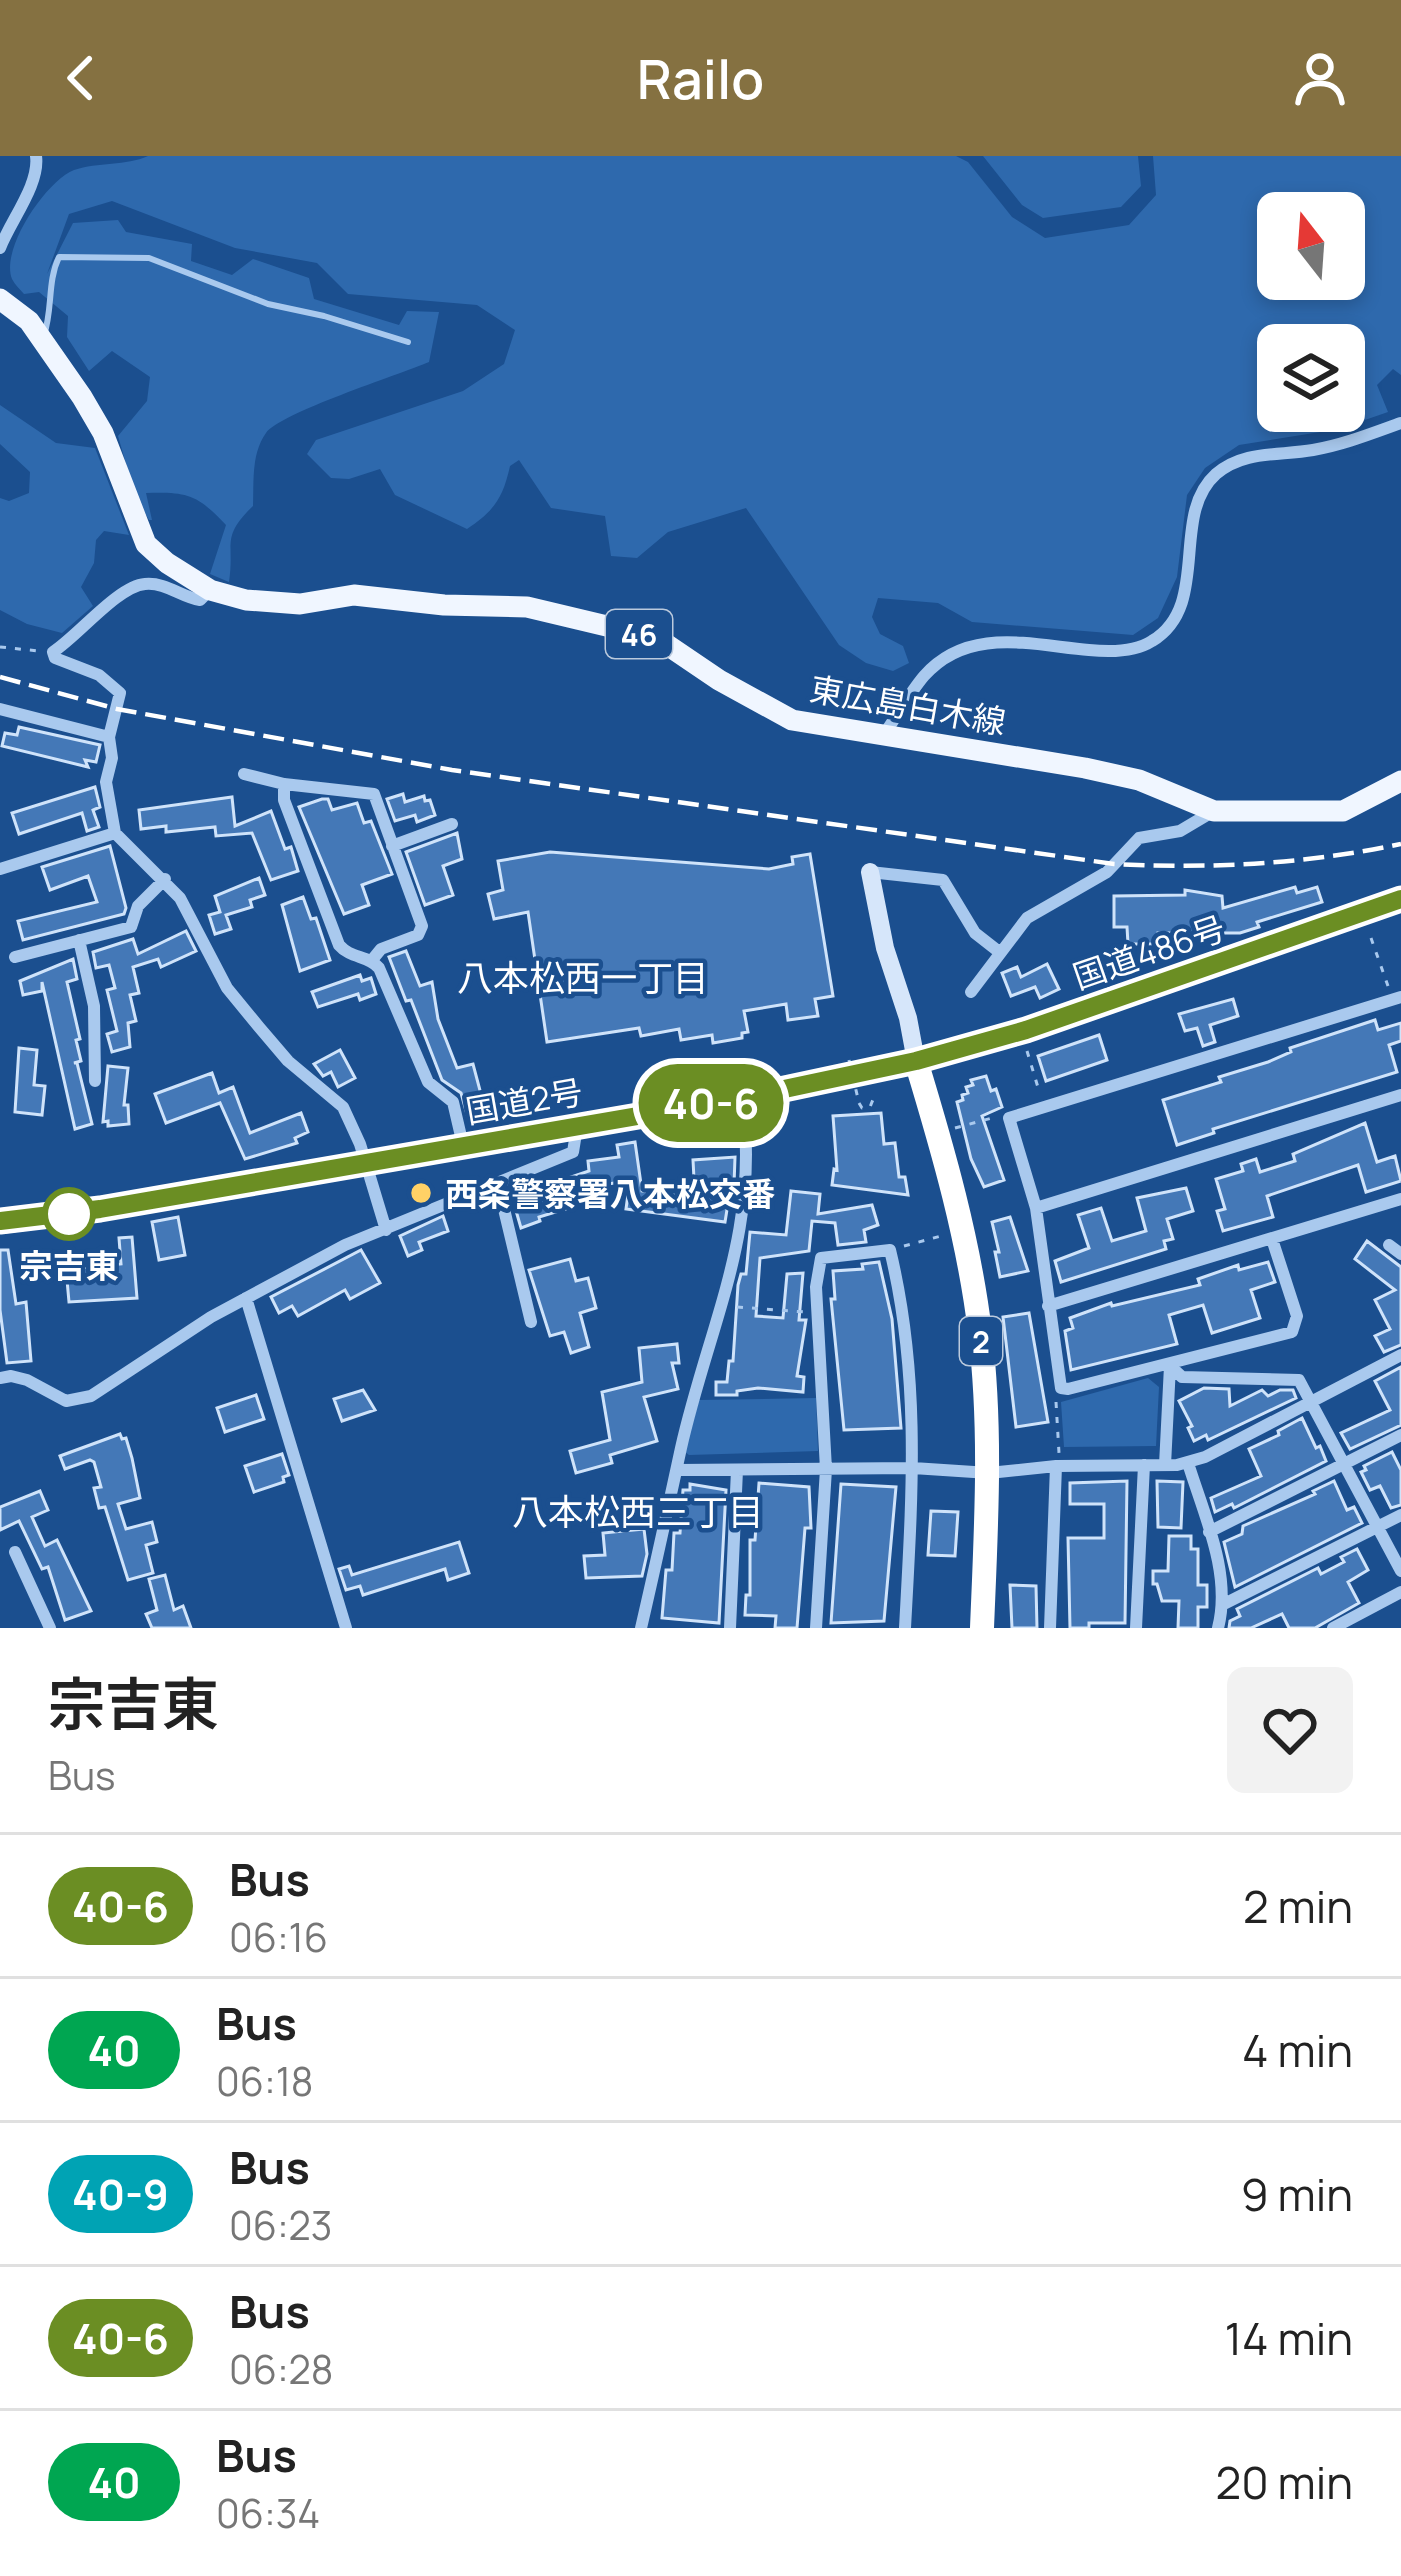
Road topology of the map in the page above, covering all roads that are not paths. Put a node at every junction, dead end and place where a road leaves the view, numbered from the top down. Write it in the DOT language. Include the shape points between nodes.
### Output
graph roads {
  1 [pos="36,156"];
  2 [pos="0,248"];
  3 [pos="1,302"];
  4 [pos="41,338"];
  5 [pos="408,342"];
  6 [pos="1401,423"];
  7 [pos="210,590"];
  8 [pos="0,709"];
  9 [pos="109,737"];
  10 [pos="882,737"];
  11 [pos="244,773"];
  12 [pos="1401,782"];
  13 [pos="284,784"];
  14 [pos="1214,811"];
  15 [pos="452,824"];
  16 [pos="115,833"];
  17 [pos="392,846"];
  18 [pos="0,869"];
  19 [pos="870,872"];
  20 [pos="165,879"];
  21 [pos="1401,899"];
  22 [pos="79,940"];
  23 [pos="998,951"];
  24 [pos="15,957"];
  25 [pos="372,960"];
  26 [pos="971,992"];
  27 [pos="1397,998"];
  28 [pos="916,1061"];
  29 [pos="95,1081"];
  30 [pos="1401,1096"];
  31 [pos="742,1098"];
  32 [pos="577,1126"];
  33 [pos="463,1145"];
  34 [pos="366,1162"];
  35 [pos="499,1184"];
  36 [pos="1401,1198"];
  37 [pos="1036,1208"];
  38 [pos="0,1222"];
  39 [pos="386,1230"];
  40 [pos="1272,1239"];
  41 [pos="246,1298"];
  42 [pos="1048,1306"];
  43 [pos="531,1322"];
  44 [pos="1401,1355"];
  45 [pos="1170,1366"];
  46 [pos="0,1378"];
  47 [pos="1312,1401"];
  48 [pos="1401,1435"];
  49 [pos="1058,1460"];
  50 [pos="1188,1463"];
  51 [pos="1345,1463"];
  52 [pos="1144,1465"];
  53 [pos="1165,1465"];
  54 [pos="913,1468"];
  55 [pos="826,1469"];
  56 [pos="677,1470"];
  57 [pos="737,1470"];
  58 [pos="989,1473"];
  59 [pos="1401,1515"];
  60 [pos="1378,1526"];
  61 [pos="1209,1532"];
  62 [pos="15,1552"];
  63 [pos="1401,1571"];
  64 [pos="1401,1592"];
  65 [pos="1224,1604"];
  66 [pos="50,1628"];
  67 [pos="346,1628"];
  68 [pos="641,1628"];
  69 [pos="730,1628"];
  70 [pos="816,1628"];
  71 [pos="905,1628"];
  72 [pos="982,1628"];
  73 [pos="1050,1628"];
  74 [pos="1136,1628"];
  75 [pos="1218,1628"];
  76 [pos="1333,1628"];
  1 -- 2 [label="street" via="33,184"];
  3 -- 4 [label="main road, 東広島白木線 / 46"];
  4 -- 5 [label="lane" via="59,257 149,258 268,304"];
  4 -- 7 [label="main road, 東広島白木線 / 46" via="103,433 146,544"];
  6 -- 10 [label="street" via="1314,450 1250,456 1218,473 1196,516 1184,598 1152,641 1096,651 978,643 925,676"];
  7 -- 9 [label="street" via="200,601 157,585 125,590 53,652 120,693"];
  7 -- 10 [label="main road, 東広島白木線 / 46" via="299,604 354,596 527,607 657,638 792,720"];
  8 -- 9 [label="street"];
  9 -- 16 [label="street"];
  10 -- 14 [label="main road, 東広島白木線 / 46" via="1139,779"];
  11 -- 13 [label="street"];
  12 -- 14 [label="main road, 東広島白木線 / 46" via="1343,811"];
  13 -- 17 [label="street" via="374,794"];
  13 -- 25 [label="street" via="339,945"];
  14 -- 23 [label="street" via="1180,831 1139,838 1107,872 1027,918"];
  15 -- 17 [label="street"];
  16 -- 18 [label="street"];
  16 -- 20 [label="street"];
  17 -- 25 [label="street" via="422,926"];
  19 -- 23 [label="street" via="944,880 975,933"];
  19 -- 28 [label="street"];
  20 -- 22 [label="street" via="130,927"];
  20 -- 34 [label="street" via="227,988 288,1061 343,1107"];
  21 -- 28 [label="highway, 国道486号"];
  22 -- 24 [label="street"];
  22 -- 29 [label="street" via="94,1006"];
  23 -- 26 [label="street"];
  25 -- 33 [label="street" via="428,1082 453,1102"];
  27 -- 37 [label="street" via="1009,1118"];
  28 -- 31 [label="highway, 国道2号"];
  28 -- 58 [label="highway, 2" via="969,1260"];
  30 -- 37 [label="street"];
  31 -- 32 [label="highway, 国道2号"];
  31 -- 56 [label="street" via="747,1194"];
  32 -- 33 [label="highway, 国道2号"];
  32 -- 35 [label="street" via="573,1152"];
  33 -- 34 [label="highway, 国道2号"];
  34 -- 38 [label="highway, 国道2号"];
  34 -- 39 [label="street"];
  35 -- 39 [label="street"];
  35 -- 43 [label="street"];
  36 -- 40 [label="street"];
  37 -- 42 [label="street"];
  39 -- 41 [label="street"];
  40 -- 42 [label="street"];
  40 -- 45 [label="street" via="1298,1316 1292,1332"];
  41 -- 46 [label="street" via="79,1401"];
  41 -- 67 [label="street"];
  42 -- 45 [label="street" via="1061,1388"];
  44 -- 47 [label="street"];
  45 -- 47 [label="street" via="1182,1377 1299,1380"];
  45 -- 53 [label="street"];
  47 -- 50 [label="street"];
  47 -- 51 [label="street"];
  48 -- 51 [label="street"];
  49 -- 52 [label="street"];
  49 -- 58 [label="street"];
  49 -- 73 [label="street"];
  50 -- 53 [label="street"];
  50 -- 61 [label="street"];
  51 -- 60 [label="street"];
  51 -- 61 [label="street"];
  52 -- 53 [label="street"];
  52 -- 74 [label="street"];
  54 -- 55 [label="street"];
  54 -- 55 [label="street" via="904,1306 890,1250 821,1258"];
  54 -- 58 [label="street"];
  54 -- 71 [label="street"];
  55 -- 57 [label="street"];
  55 -- 70 [label="street"];
  56 -- 57 [label="street"];
  56 -- 68 [label="street"];
  57 -- 69 [label="street"];
  58 -- 72 [label="highway, 2"];
  59 -- 60 [label="street"];
  60 -- 63 [label="street"];
  60 -- 65 [label="street"];
  61 -- 65 [label="street"];
  62 -- 66 [label="street"];
  64 -- 76 [label="street"];
  65 -- 75 [label="street"];
}
